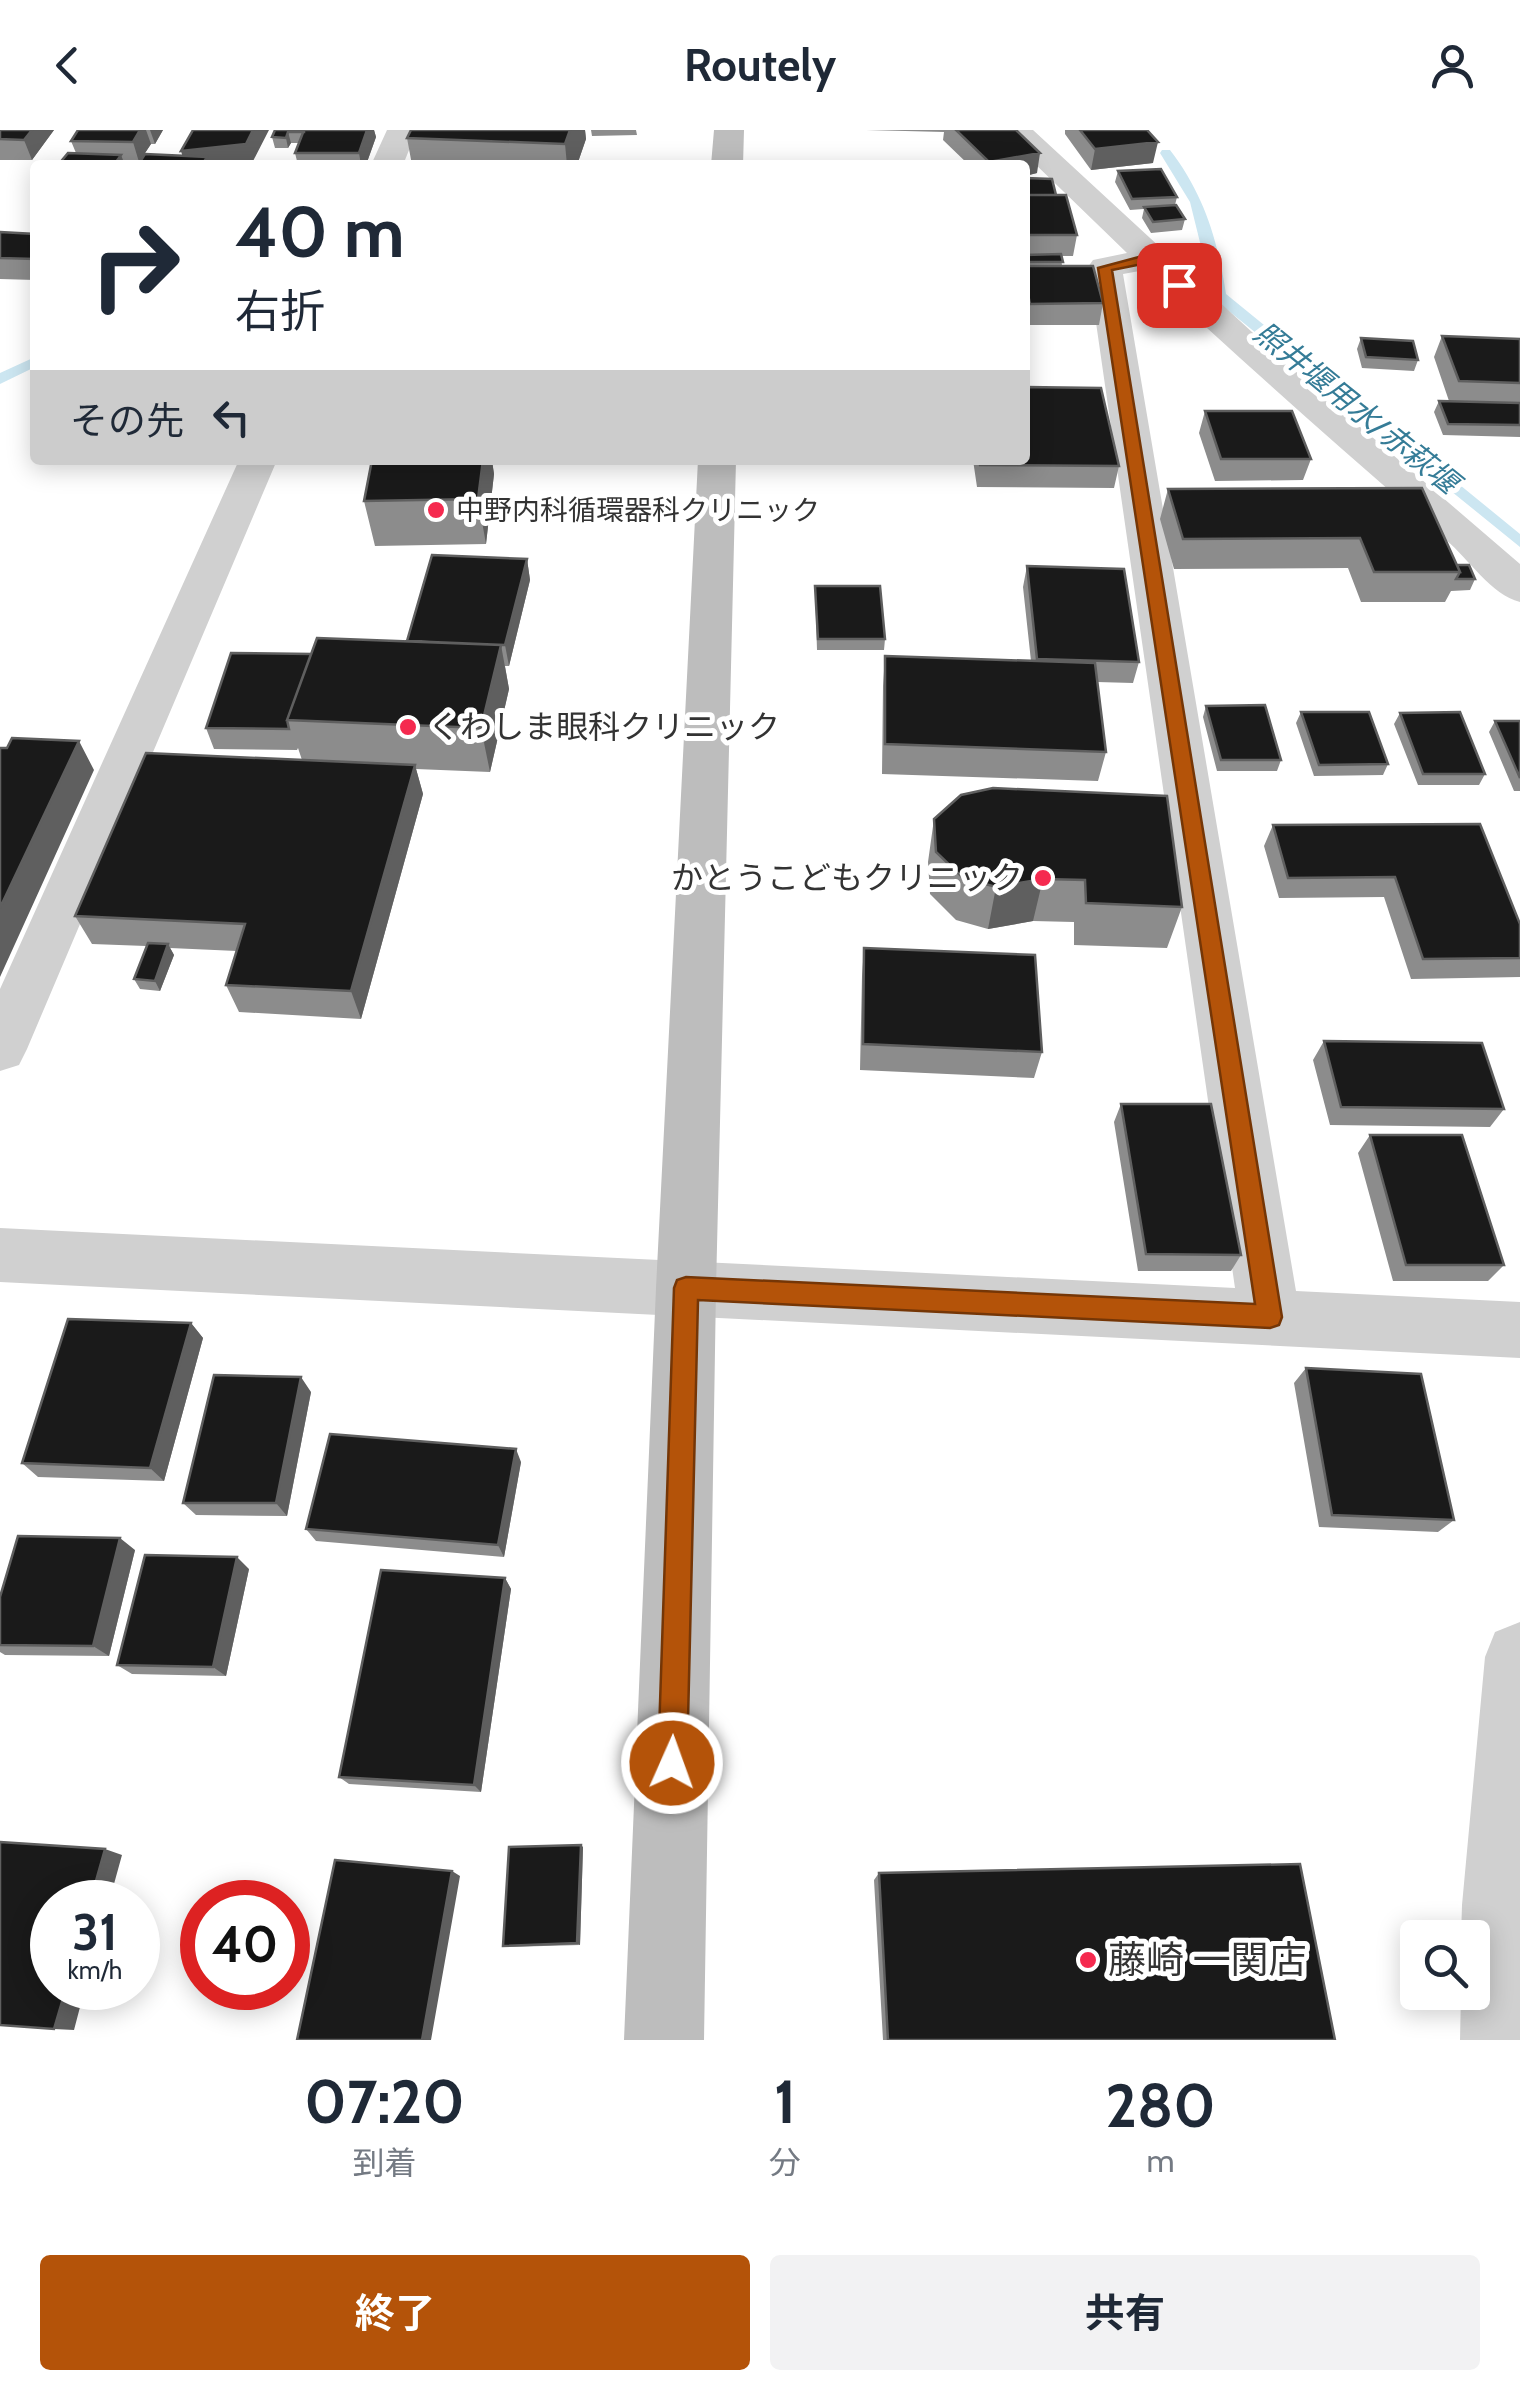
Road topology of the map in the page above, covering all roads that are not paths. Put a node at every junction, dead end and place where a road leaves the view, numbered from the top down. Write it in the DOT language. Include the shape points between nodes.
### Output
graph roads {
  1 [pos="402,130"];
  2 [pos="729,130"];
  3 [pos="1015,130"];
  4 [pos="389,160"];
  5 [pos="728,160"];
  6 [pos="1150,258"];
  7 [pos="256,465"];
  8 [pos="716,465"];
  9 [pos="1520,589"];
  10 [pos="0,1049"];
  11 [pos="0,1254"];
  12 [pos="686,1288"];
  13 [pos="1270,1317"];
  14 [pos="1520,1330"];
  15 [pos="1520,1656"];
  16 [pos="664,2040"];
  17 [pos="1500,2040"];
  1 -- 4 [label="street"];
  2 -- 5 [label="street"];
  3 -- 6 [label="street"];
  6 -- 9 [label="street"];
  6 -- 13 [label="street" via="1105,268"];
  7 -- 10 [label="street"];
  8 -- 12 [label="street"];
  11 -- 12 [label="street"];
  12 -- 13 [label="street"];
  12 -- 16 [label="street"];
  13 -- 14 [label="street"];
  15 -- 17 [label="street" via="1500,1905"];
}
